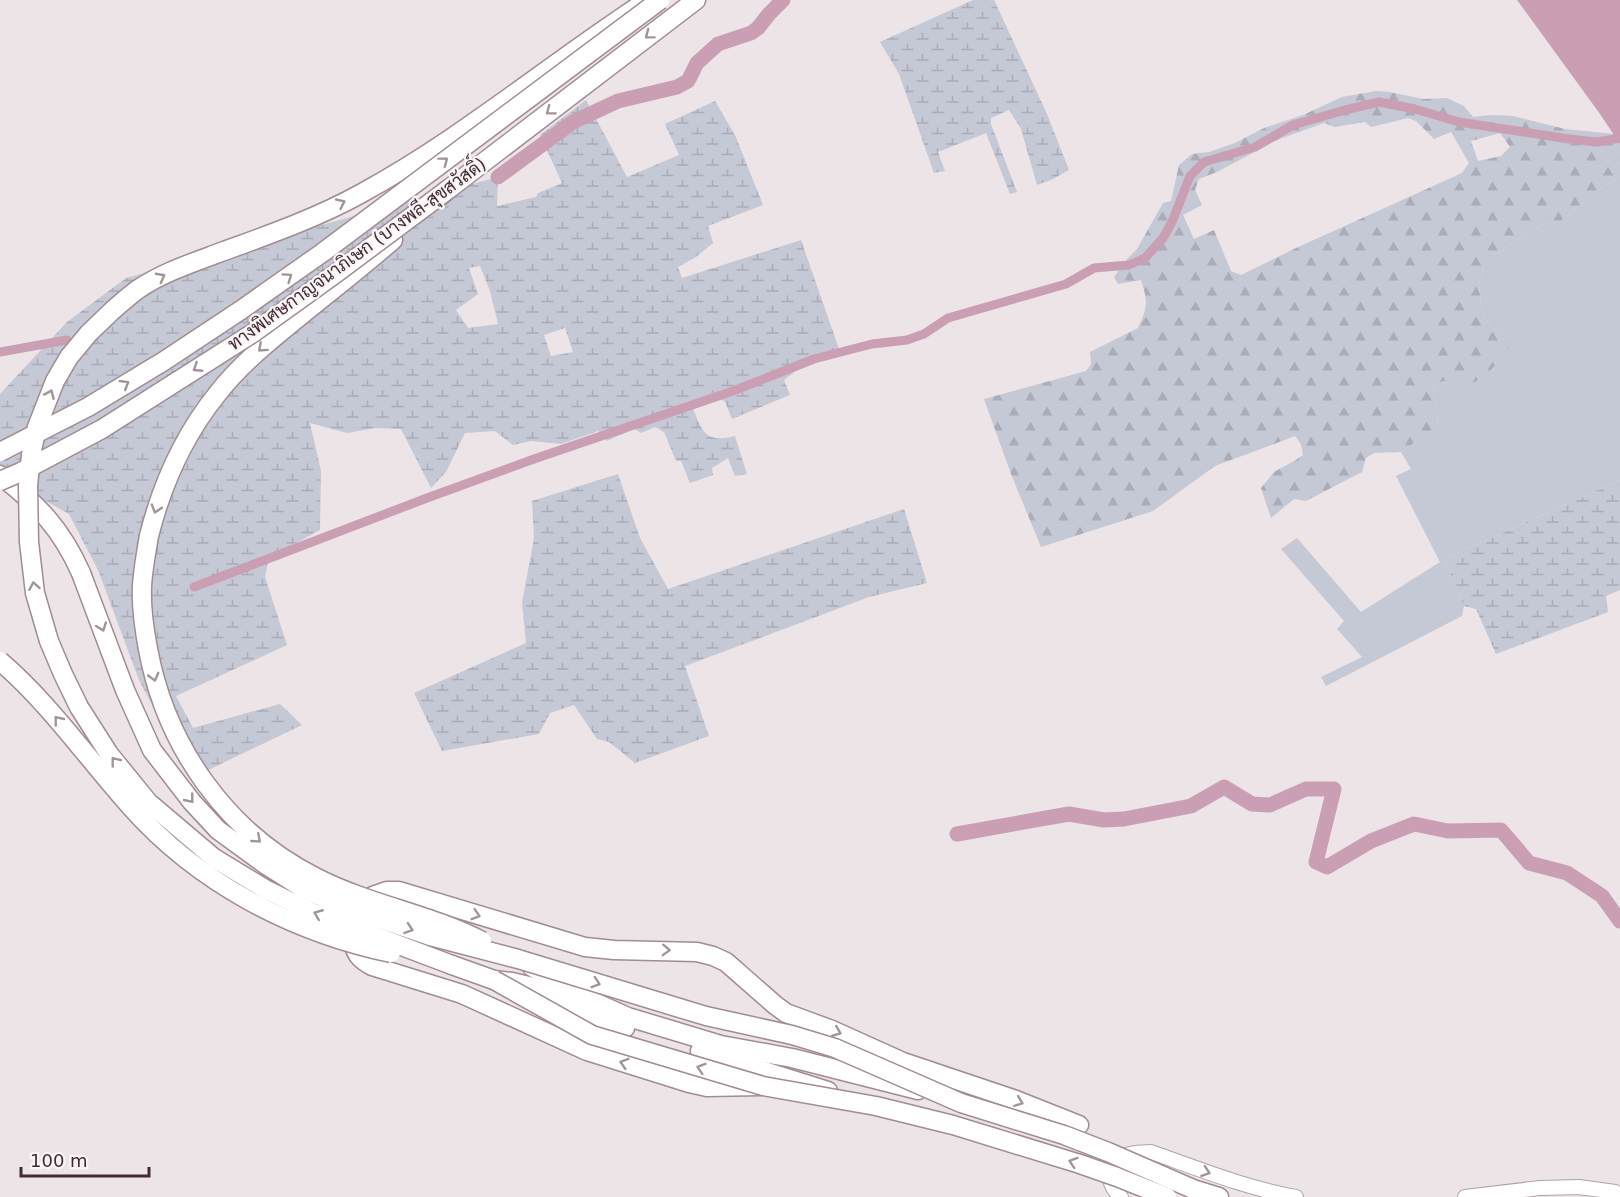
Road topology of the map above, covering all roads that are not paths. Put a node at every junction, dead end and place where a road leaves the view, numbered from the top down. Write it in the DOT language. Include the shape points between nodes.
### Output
graph roads {
  1 [pos="648,0"];
  2 [pos="660,0"];
  3 [pos="696,0"];
  4 [pos="450,188"];
  5 [pos="0,452"];
  6 [pos="0,475"];
  7 [pos="0,481"];
  8 [pos="0,661"];
  9 [pos="518,959"];
  10 [pos="452,965"];
  11 [pos="494,980"];
  12 [pos="763,1086"];
  13 [pos="876,1106"];
  14 [pos="1079,1125"];
  15 [pos="1117,1177"];
  16 [pos="1199,1193"];
  17 [pos="1620,1195"];
  18 [pos="1121,1197"];
  19 [pos="1147,1197"];
  20 [pos="1167,1197"];
  21 [pos="1219,1197"];
  22 [pos="1296,1197"];
  23 [pos="1465,1197"];
  10 -- 1 [label="highway, one-way, bridge" via="314,913 265,889 214,858 148,802 79,706 49,640 35,593 30,550 27,486 31,454 45,404 69,357 112,310 138,289 169,272 360,195 456,135"];
  5 -- 2 [label="highway, ทางพิเศษกาญจนาภิเษก (บางพลี-สุขสวัสดิ์), one-way, bridge" via="88,407 241,310"];
  3 -- 4 [label="highway, ทางพิเศษกาญจนาภิเษก (บางพลี-สุขสวัสดิ์), one-way"];
  4 -- 7 [label="highway, ทางพิเศษกาญจนาภิเษก (บางพลี-สุขสวัสดิ์), one-way, bridge" via="253,333 102,429"];
  4 -- 9 [label="highway, one-way, bridge" via="262,348 236,372 202,414 174,461 155,513 145,561 143,612 153,673 176,736 209,790 244,828 317,879 452,927"];
  6 -- 9 [label="highway, one-way, bridge" via="43,512 71,551 152,750 218,830 304,889 348,908 430,936"];
  10 -- 8 [label="highway, one-way, bridge" via="377,950 308,928 242,897 211,877 132,809 52,712"];
  9 -- 16 [label="highway, one-way, bridge" via="706,1016 835,1048 961,1103 1097,1147"];
  10 -- 11 [label="highway"];
  12 -- 11 [label="highway, one-way, bridge" via="592,1035"];
  11 -- 13 [label="highway, bridge" via="537,988 597,1019"];
  12 -- 13 [label="highway, bridge"];
  12 -- 14 [label="highway, one-way" via="707,1087 689,1083 587,1051 488,1005 372,966 355,952 354,945 373,896 399,891 585,947 713,956 726,962 786,1012 903,1062"];
  15 -- 13 [label="highway, one-way, bridge" via="994,1136"];
  15 -- 19 [label="highway, bridge"];
  15 -- 20 [label="highway, bridge"];
  16 -- 21 [label="highway"];
  17 -- 23 [label="street" via="1579,1187"];
  18 -- 22 [label="street, one-way" via="1112,1188 1111,1169 1126,1155 1151,1152 1234,1181"];
}
